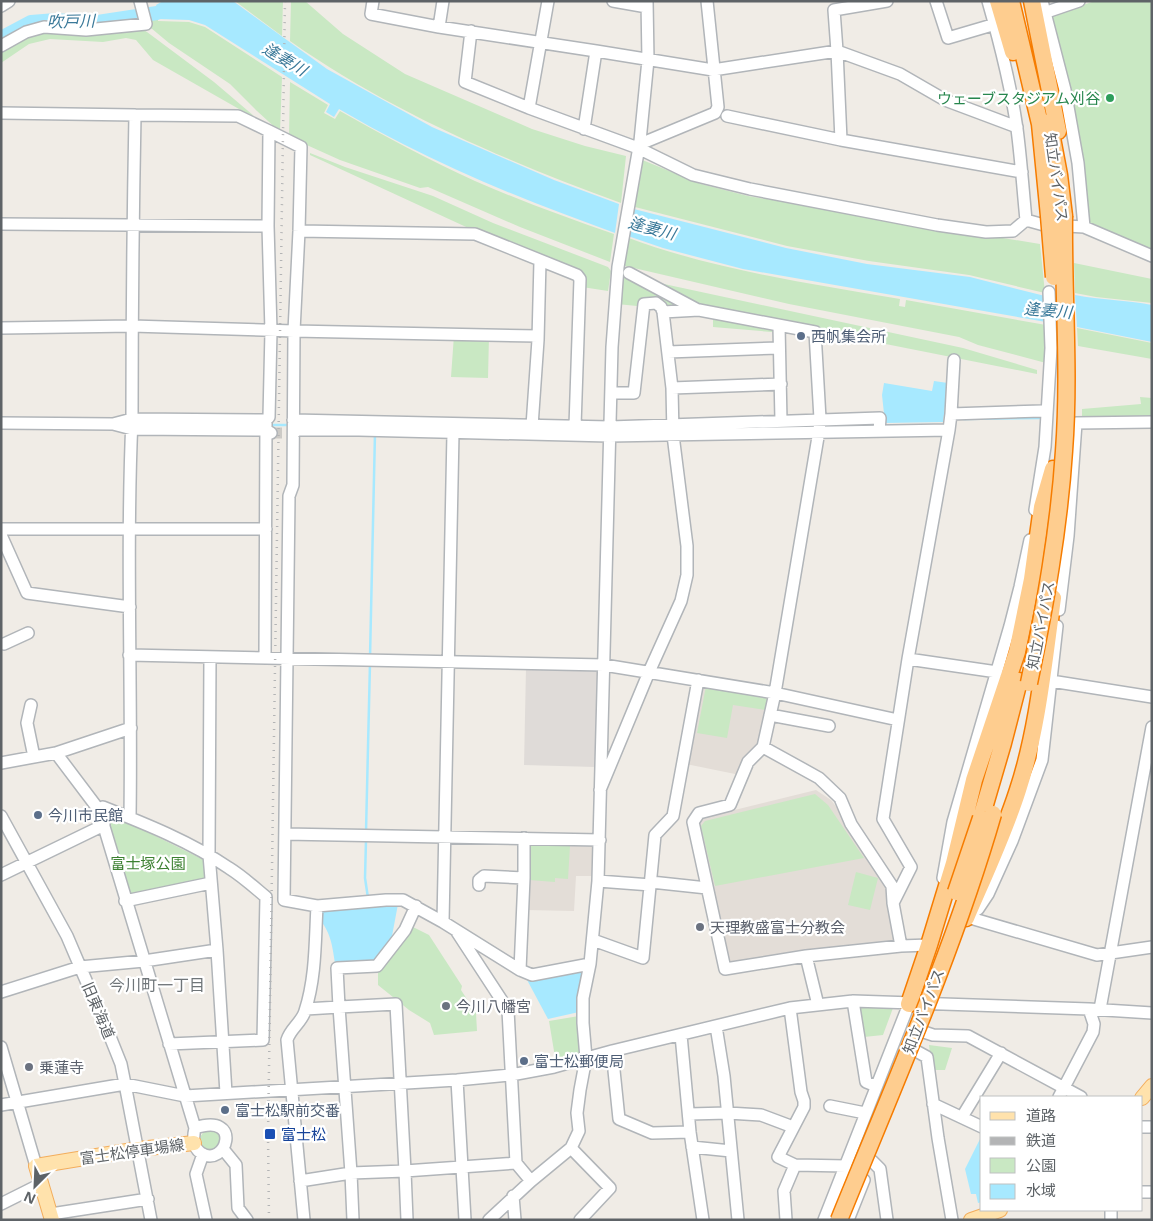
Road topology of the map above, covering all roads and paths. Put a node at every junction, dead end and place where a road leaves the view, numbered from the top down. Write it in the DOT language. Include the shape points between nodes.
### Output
graph roads {
  1 [pos="9,1"];
  2 [pos="373,1"];
  3 [pos="443,1"];
  4 [pos="548,1"];
  5 [pos="613,1"];
  6 [pos="707,1"];
  7 [pos="885,1"];
  8 [pos="936,1"];
  9 [pos="988,1"];
  10 [pos="998,1"];
  11 [pos="1012,1"];
  12 [pos="1023,1"];
  13 [pos="1042,1"];
  14 [pos="1079,1"];
  15 [pos="141,4"];
  16 [pos="647,4"];
  17 [pos="1,6"];
  18 [pos="834,6"];
  19 [pos="1038,10"];
  20 [pos="997,23"];
  21 [pos="439,27"];
  22 [pos="471,31"];
  23 [pos="541,42"];
  24 [pos="1,46"];
  25 [pos="596,51"];
  26 [pos="837,51"];
  27 [pos="648,60"];
  28 [pos="713,70"];
  29 [pos="529,108"];
  30 [pos="1,113"];
  31 [pos="135,115"];
  32 [pos="727,116"];
  33 [pos="1040,124"];
  34 [pos="1017,127"];
  35 [pos="584,129"];
  36 [pos="269,131"];
  37 [pos="840,140"];
  38 [pos="639,144"];
  39 [pos="1022,172"];
  40 [pos="1026,220"];
  41 [pos="1056,221"];
  42 [pos="1,224"];
  43 [pos="133,225"];
  44 [pos="268,226"];
  45 [pos="1084,227"];
  46 [pos="299,231"];
  47 [pos="1152,256"];
  48 [pos="540,261"];
  49 [pos="629,273"];
  50 [pos="1049,292"];
  51 [pos="699,310"];
  52 [pos="663,312"];
  53 [pos="132,326"];
  54 [pos="779,326"];
  55 [pos="1,328"];
  56 [pos="271,331"];
  57 [pos="294,331"];
  58 [pos="538,336"];
  59 [pos="779,348"];
  60 [pos="668,352"];
  61 [pos="954,360"];
  62 [pos="781,384"];
  63 [pos="672,388"];
  64 [pos="611,393"];
  65 [pos="1042,411"];
  66 [pos="951,414"];
  67 [pos="820,419"];
  68 [pos="293,420"];
  69 [pos="782,421"];
  70 [pos="1152,422"];
  71 [pos="1,423"];
  72 [pos="132,424"];
  73 [pos="532,426"];
  74 [pos="575,426"];
  75 [pos="268,428"];
  76 [pos="673,430"];
  77 [pos="880,430"];
  78 [pos="949,430"];
  79 [pos="609,432"];
  80 [pos="819,432"];
  81 [pos="294,433"];
  82 [pos="453,433"];
  83 [pos="1052,468"];
  84 [pos="130,528"];
  85 [pos="1,529"];
  86 [pos="266,529"];
  87 [pos="1,536"];
  88 [pos="1051,567"];
  89 [pos="130,607"];
  90 [pos="28,633"];
  91 [pos="2,644"];
  92 [pos="129,656"];
  93 [pos="210,657"];
  94 [pos="265,657"];
  95 [pos="287,658"];
  96 [pos="908,659"];
  97 [pos="448,662"];
  98 [pos="604,665"];
  99 [pos="649,672"];
  100 [pos="997,672"];
  101 [pos="698,680"];
  102 [pos="1051,681"];
  103 [pos="1024,682"];
  104 [pos="774,693"];
  105 [pos="1152,697"];
  106 [pos="31,705"];
  107 [pos="770,715"];
  108 [pos="898,720"];
  109 [pos="829,726"];
  110 [pos="1152,727"];
  111 [pos="131,728"];
  112 [pos="763,747"];
  113 [pos="56,753"];
  114 [pos="34,757"];
  115 [pos="1,763"];
  116 [pos="600,790"];
  117 [pos="99,810"];
  118 [pos="1,816"];
  119 [pos="987,816"];
  120 [pos="130,818"];
  121 [pos="104,825"];
  122 [pos="285,834"];
  123 [pos="445,838"];
  124 [pos="524,838"];
  125 [pos="600,840"];
  126 [pos="209,855"];
  127 [pos="27,862"];
  128 [pos="1,875"];
  129 [pos="524,878"];
  130 [pos="598,881"];
  131 [pos="211,883"];
  132 [pos="651,883"];
  133 [pos="479,885"];
  134 [pos="707,888"];
  135 [pos="125,901"];
  136 [pos="941,902"];
  137 [pos="893,903"];
  138 [pos="317,906"];
  139 [pos="416,906"];
  140 [pos="967,917"];
  141 [pos="443,922"];
  142 [pos="454,928"];
  143 [pos="593,940"];
  144 [pos="930,945"];
  145 [pos="901,946"];
  146 [pos="1152,947"];
  147 [pos="217,950"];
  148 [pos="1109,954"];
  149 [pos="806,956"];
  150 [pos="144,961"];
  151 [pos="590,964"];
  152 [pos="80,967"];
  153 [pos="520,970"];
  154 [pos="1,992"];
  155 [pos="854,1001"];
  156 [pos="908,1004"];
  157 [pos="934,1004"];
  158 [pos="818,1005"];
  159 [pos="339,1007"];
  160 [pos="306,1008"];
  161 [pos="790,1008"];
  162 [pos="1095,1009"];
  163 [pos="1152,1013"];
  164 [pos="716,1026"];
  165 [pos="924,1032"];
  166 [pos="681,1035"];
  167 [pos="224,1042"];
  168 [pos="169,1044"];
  169 [pos="1,1047"];
  170 [pos="612,1051"];
  171 [pos="916,1051"];
  172 [pos="1001,1053"];
  173 [pos="586,1058"];
  174 [pos="511,1075"];
  175 [pos="457,1080"];
  176 [pos="401,1082"];
  177 [pos="878,1083"];
  178 [pos="125,1084"];
  179 [pos="344,1086"];
  180 [pos="1152,1086"];
  181 [pos="292,1090"];
  182 [pos="226,1093"];
  183 [pos="1061,1093"];
  184 [pos="185,1096"];
  185 [pos="1076,1096"];
  186 [pos="1143,1097"];
  187 [pos="18,1101"];
  188 [pos="933,1104"];
  189 [pos="1,1105"];
  190 [pos="830,1106"];
  191 [pos="728,1113"];
  192 [pos="866,1113"];
  193 [pos="689,1114"];
  194 [pos="962,1117"];
  195 [pos="980,1126"];
  196 [pos="793,1127"];
  197 [pos="194,1128"];
  198 [pos="690,1132"];
  199 [pos="692,1147"];
  200 [pos="198,1148"];
  201 [pos="571,1148"];
  202 [pos="139,1149"];
  203 [pos="223,1149"];
  204 [pos="731,1151"];
  205 [pos="872,1161"];
  206 [pos="516,1163"];
  207 [pos="795,1165"];
  208 [pos="36,1166"];
  209 [pos="461,1166"];
  210 [pos="846,1166"];
  211 [pos="405,1171"];
  212 [pos="350,1173"];
  213 [pos="300,1180"];
  214 [pos="531,1181"];
  215 [pos="41,1184"];
  216 [pos="514,1196"];
  217 [pos="148,1200"];
  218 [pos="1,1204"];
  219 [pos="997,1211"];
  220 [pos="51,1217"];
  221 [pos="151,1220"];
  222 [pos="206,1220"];
  223 [pos="247,1220"];
  224 [pos="304,1220"];
  225 [pos="353,1220"];
  226 [pos="407,1220"];
  227 [pos="464,1220"];
  228 [pos="489,1220"];
  229 [pos="515,1220"];
  230 [pos="580,1220"];
  231 [pos="703,1220"];
  232 [pos="738,1220"];
  233 [pos="786,1220"];
  234 [pos="826,1220"];
  235 [pos="839,1220"];
  236 [pos="848,1220"];
  237 [pos="887,1220"];
  238 [pos="952,1220"];
  239 [pos="971,1220"];
  1 -- 17 [label="street"];
  2 -- 21 [label="street" via="372,14"];
  3 -- 21 [label="street"];
  4 -- 23 [label="street"];
  5 -- 16 [label="street"];
  6 -- 28 [label="street"];
  7 -- 18 [label="street"];
  8 -- 20 [label="street" via="948,38"];
  9 -- 20 [label="street"];
  10 -- 33 [label="highway" via="1027,98"];
  11 -- 33 [label="highway, 知立バイパス"];
  12 -- 41 [label="highway, 知立バイパス" via="1059,175"];
  13 -- 19 [label="street"];
  14 -- 19 [label="street"];
  15 -- 24 [label="street" via="146,24 86,30 44,27 26,32"];
  16 -- 27 [label="street"];
  18 -- 26 [label="street"];
  19 -- 41 [label="highway" via="1066,182"];
  19 -- 45 [label="street" via="1065,90 1078,163"];
  20 -- 34 [label="street"];
  21 -- 22 [label="street"];
  22 -- 23 [label="street"];
  22 -- 29 [label="street" via="465,82"];
  23 -- 25 [label="street"];
  23 -- 29 [label="street"];
  25 -- 27 [label="street"];
  25 -- 35 [label="street"];
  26 -- 28 [label="street"];
  26 -- 34 [label="street" via="900,74 946,100"];
  26 -- 37 [label="street"];
  27 -- 28 [label="street"];
  27 -- 38 [label="street"];
  28 -- 38 [label="street" via="718,107 715,113"];
  29 -- 35 [label="street"];
  30 -- 31 [label="street"];
  31 -- 36 [label="street" via="238,116"];
  31 -- 43 [label="street"];
  32 -- 37 [label="street"];
  33 -- 41 [label="highway, 知立バイパス"];
  34 -- 39 [label="street"];
  35 -- 38 [label="street"];
  36 -- 44 [label="street"];
  36 -- 46 [label="street" via="301,147"];
  37 -- 39 [label="street"];
  38 -- 40 [label="street" via="693,175 750,189 986,232 1013,231"];
  38 -- 64 [label="street" via="618,267"];
  39 -- 40 [label="street"];
  40 -- 41 [label="street"];
  41 -- 45 [label="street"];
  41 -- 83 [label="highway, 知立バイパス, bridge" via="1057,359"];
  41 -- 88 [label="highway, 知立バイパス, bridge" via="1064,262 1067,381 1064,450"];
  42 -- 43 [label="street"];
  43 -- 44 [label="street"];
  43 -- 53 [label="street"];
  44 -- 56 [label="street"];
  45 -- 47 [label="street"];
  46 -- 48 [label="street" via="475,234"];
  46 -- 57 [label="street"];
  48 -- 58 [label="street"];
  48 -- 74 [label="street" via="580,279"];
  49 -- 51 [label="street"];
  50 -- 100 [label="street" via="1051,348 1045,446 1022,579"];
  51 -- 52 [label="street"];
  51 -- 54 [label="street"];
  52 -- 60 [label="street"];
  52 -- 64 [label="street" via="656,303 644,304 634,393"];
  53 -- 55 [label="street"];
  53 -- 56 [label="street"];
  53 -- 72 [label="street"];
  54 -- 59 [label="street"];
  54 -- 67 [label="street" via="815,332"];
  56 -- 57 [label="street"];
  56 -- 75 [label="street"];
  57 -- 58 [label="street"];
  57 -- 68 [label="street"];
  58 -- 73 [label="street"];
  59 -- 60 [label="street"];
  59 -- 62 [label="street"];
  60 -- 63 [label="street"];
  61 -- 66 [label="street"];
  62 -- 63 [label="street"];
  62 -- 69 [label="street"];
  63 -- 76 [label="street"];
  64 -- 79 [label="street"];
  65 -- 66 [label="street"];
  66 -- 78 [label="street"];
  67 -- 69 [label="street"];
  67 -- 77 [label="street" via="880,418"];
  67 -- 80 [label="street"];
  68 -- 73 [label="street"];
  68 -- 81 [label="street"];
  69 -- 76 [label="street"];
  70 -- 102 [label="street" via="1076,423 1068,536"];
  71 -- 72 [label="street"];
  72 -- 75 [label="street"];
  72 -- 84 [label="street"];
  73 -- 74 [label="street"];
  74 -- 79 [label="street"];
  75 -- 86 [label="street"];
  76 -- 79 [label="street"];
  76 -- 80 [label="street"];
  76 -- 99 [label="street" via="687,546 687,575 681,602"];
  77 -- 78 [label="street"];
  77 -- 80 [label="street"];
  78 -- 96 [label="street"];
  79 -- 82 [label="street"];
  79 -- 98 [label="street"];
  80 -- 104 [label="street"];
  81 -- 82 [label="street" via="297,430"];
  81 -- 95 [label="street" via="294,485 289,496"];
  82 -- 97 [label="street"];
  83 -- 103 [label="highway, 知立バイパス"];
  83 -- 136 [label="highway" via="1042,507 1023,630 974,780"];
  84 -- 85 [label="street"];
  84 -- 86 [label="street"];
  84 -- 89 [label="street"];
  86 -- 94 [label="street"];
  87 -- 89 [label="street" via="27,593"];
  88 -- 103 [label="highway, 知立バイパス, bridge" via="1046,603"];
  88 -- 140 [label="highway" via="1055,583 1026,762 1011,811"];
  89 -- 92 [label="street"];
  90 -- 91 [label="street"];
  92 -- 93 [label="street"];
  92 -- 111 [label="street"];
  93 -- 94 [label="street"];
  93 -- 126 [label="street"];
  94 -- 95 [label="street"];
  95 -- 97 [label="street"];
  95 -- 122 [label="street"];
  96 -- 100 [label="street"];
  96 -- 108 [label="street"];
  97 -- 98 [label="street"];
  97 -- 123 [label="street"];
  98 -- 99 [label="street"];
  98 -- 116 [label="street"];
  99 -- 101 [label="street"];
  99 -- 116 [label="street"];
  100 -- 136 [label="street" via="953,822"];
  101 -- 104 [label="street"];
  101 -- 132 [label="street" via="673,816 655,835"];
  102 -- 105 [label="street"];
  102 -- 140 [label="street" via="1042,760 988,894"];
  103 -- 119 [label="highway, 知立バイパス" via="1015,739"];
  104 -- 107 [label="street"];
  104 -- 108 [label="street"];
  106 -- 114 [label="street" via="27,723"];
  107 -- 109 [label="street"];
  107 -- 112 [label="street"];
  108 -- 137 [label="street" via="883,819 911,867"];
  110 -- 148 [label="street"];
  111 -- 113 [label="street"];
  111 -- 120 [label="street"];
  112 -- 134 [label="street" via="748,762 730,806 699,813 692,822"];
  112 -- 137 [label="street" via="819,778 840,798 851,824 892,886"];
  113 -- 114 [label="street"];
  113 -- 117 [label="street"];
  114 -- 115 [label="street"];
  116 -- 125 [label="street"];
  117 -- 120 [label="street" via="103,806"];
  117 -- 121 [label="street"];
  118 -- 127 [label="street, 旧東海道"];
  119 -- 234 [label="highway, 知立バイパス, bridge"];
  119 -- 235 [label="highway, 知立バイパス, bridge" via="983,849 942,961"];
  120 -- 126 [label="street"];
  121 -- 127 [label="street"];
  121 -- 135 [label="street"];
  122 -- 123 [label="street"];
  122 -- 138 [label="street" via="284,900"];
  123 -- 124 [label="street"];
  123 -- 141 [label="street"];
  124 -- 125 [label="street"];
  124 -- 129 [label="street"];
  125 -- 130 [label="street"];
  126 -- 131 [label="street"];
  126 -- 167 [label="street" via="266,897 263,1040"];
  127 -- 128 [label="street"];
  127 -- 152 [label="street, 旧東海道"];
  129 -- 133 [label="street" via="484,876"];
  129 -- 153 [label="street"];
  130 -- 132 [label="street"];
  130 -- 143 [label="street"];
  131 -- 135 [label="street"];
  131 -- 147 [label="street"];
  132 -- 134 [label="street"];
  132 -- 143 [label="street" via="643,958"];
  134 -- 149 [label="street" via="725,969"];
  135 -- 150 [label="street"];
  136 -- 144 [label="highway"];
  137 -- 145 [label="street"];
  138 -- 139 [label="street" via="403,900"];
  138 -- 160 [label="street" via="314,979"];
  139 -- 141 [label="street"];
  139 -- 159 [label="street" via="405,930 377,966 337,968"];
  140 -- 148 [label="street" via="1097,955"];
  140 -- 157 [label="highway"];
  141 -- 142 [label="street"];
  142 -- 153 [label="street"];
  142 -- 174 [label="street" via="508,1010"];
  143 -- 151 [label="street"];
  144 -- 145 [label="street"];
  144 -- 156 [label="highway"];
  145 -- 149 [label="street"];
  146 -- 148 [label="street"];
  147 -- 150 [label="street"];
  147 -- 167 [label="street"];
  148 -- 162 [label="street"];
  149 -- 158 [label="street"];
  150 -- 152 [label="street"];
  150 -- 168 [label="street"];
  151 -- 153 [label="street" via="532,975"];
  151 -- 173 [label="street" via="583,998"];
  152 -- 154 [label="street"];
  152 -- 178 [label="street, 旧東海道" via="111,1039"];
  155 -- 156 [label="street"];
  155 -- 158 [label="street"];
  155 -- 177 [label="street" via="866,1082"];
  156 -- 157 [label="street"];
  156 -- 177 [label="street"];
  157 -- 162 [label="street"];
  157 -- 165 [label="street"];
  158 -- 161 [label="street"];
  159 -- 160 [label="street"];
  159 -- 176 [label="street" via="396,1004"];
  159 -- 179 [label="street"];
  160 -- 181 [label="street" via="287,1040"];
  161 -- 164 [label="street"];
  161 -- 196 [label="street" via="804,1101"];
  162 -- 163 [label="street"];
  162 -- 183 [label="street" via="1093,1032"];
  164 -- 166 [label="street"];
  164 -- 191 [label="street"];
  165 -- 171 [label="street"];
  165 -- 172 [label="street" via="968,1036"];
  166 -- 170 [label="street"];
  166 -- 193 [label="street"];
  167 -- 168 [label="street"];
  167 -- 182 [label="street"];
  168 -- 184 [label="street"];
  169 -- 187 [label="street"];
  170 -- 173 [label="street"];
  170 -- 198 [label="street" via="618,1119 652,1132"];
  171 -- 188 [label="street" via="926,1057"];
  171 -- 205 [label="street"];
  172 -- 183 [label="street"];
  172 -- 194 [label="street"];
  173 -- 174 [label="street"];
  173 -- 201 [label="street" via="580,1090 579,1131"];
  174 -- 175 [label="street"];
  174 -- 206 [label="street"];
  175 -- 176 [label="street"];
  175 -- 209 [label="street"];
  176 -- 179 [label="street"];
  176 -- 211 [label="street"];
  177 -- 192 [label="street"];
  178 -- 184 [label="street"];
  178 -- 187 [label="street"];
  178 -- 202 [label="street, 旧東海道"];
  179 -- 181 [label="street"];
  179 -- 212 [label="street"];
  180 -- 186 [label="main road"];
  181 -- 182 [label="street"];
  181 -- 213 [label="street"];
  182 -- 184 [label="street"];
  183 -- 185 [label="street"];
  184 -- 197 [label="street"];
  187 -- 189 [label="street"];
  187 -- 208 [label="street"];
  188 -- 194 [label="street"];
  188 -- 238 [label="street"];
  190 -- 192 [label="street"];
  191 -- 193 [label="street"];
  191 -- 196 [label="street" via="761,1115"];
  191 -- 204 [label="street"];
  192 -- 210 [label="street"];
  193 -- 198 [label="street"];
  194 -- 195 [label="street"];
  196 -- 207 [label="street" via="778,1157"];
  197 -- 200 [label="street"];
  197 -- 203 [label="street" via="211,1124 220,1127 226,1140"];
  198 -- 199 [label="street"];
  199 -- 204 [label="street"];
  199 -- 231 [label="street"];
  200 -- 202 [label="main road, 富士松停車場線"];
  200 -- 203 [label="street" via="214,1155"];
  200 -- 222 [label="street" via="196,1174"];
  201 -- 214 [label="street"];
  201 -- 230 [label="street" via="610,1188"];
  202 -- 208 [label="main road, 富士松停車場線"];
  202 -- 217 [label="street, 旧東海道"];
  203 -- 223 [label="street" via="236,1165 238,1208"];
  204 -- 232 [label="street"];
  205 -- 236 [label="street"];
  205 -- 237 [label="street" via="880,1169"];
  206 -- 209 [label="street"];
  206 -- 214 [label="street"];
  207 -- 210 [label="street"];
  207 -- 233 [label="street" via="784,1191"];
  208 -- 215 [label="main road"];
  209 -- 211 [label="street"];
  209 -- 227 [label="street"];
  210 -- 234 [label="street"];
  211 -- 212 [label="street"];
  211 -- 226 [label="street"];
  212 -- 213 [label="street"];
  212 -- 225 [label="street"];
  213 -- 224 [label="street"];
  214 -- 216 [label="street"];
  215 -- 218 [label="street"];
  215 -- 220 [label="main road"];
  216 -- 228 [label="street"];
  216 -- 229 [label="street"];
  217 -- 220 [label="street"];
  217 -- 221 [label="street, 旧東海道"];
  219 -- 239 [label="main road"];
}
